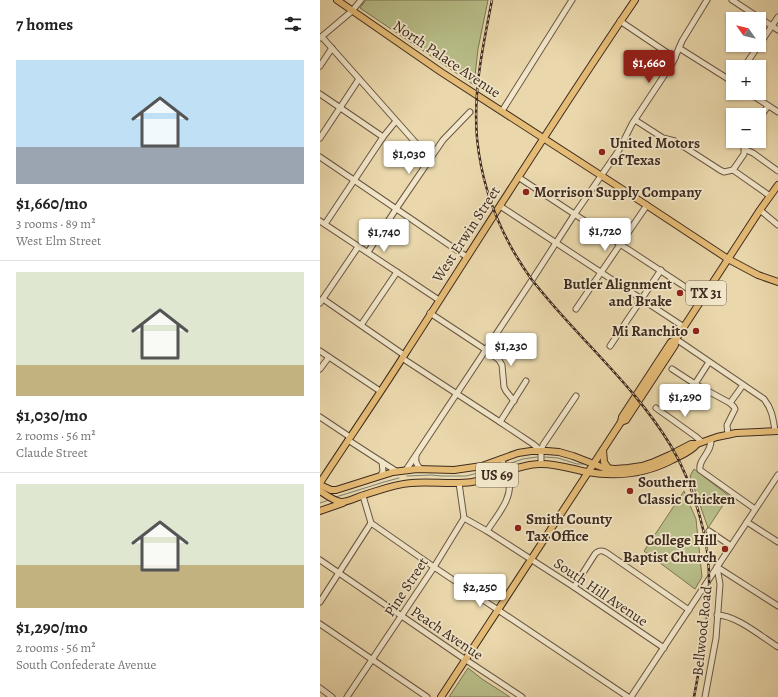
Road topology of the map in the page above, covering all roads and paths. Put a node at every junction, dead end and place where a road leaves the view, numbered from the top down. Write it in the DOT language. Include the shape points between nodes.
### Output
graph roads {
  1 [pos="337,0"];
  2 [pos="361,0"];
  3 [pos="572,0"];
  4 [pos="635,0"];
  5 [pos="707,0"];
  6 [pos="732,0"];
  7 [pos="352,11"];
  8 [pos="778,17"];
  9 [pos="620,21"];
  10 [pos="772,26"];
  11 [pos="778,30"];
  12 [pos="321,38"];
  13 [pos="332,48"];
  14 [pos="679,48"];
  15 [pos="675,58"];
  16 [pos="749,60"];
  17 [pos="320,66"];
  18 [pos="359,78"];
  19 [pos="726,78"];
  20 [pos="320,94"];
  21 [pos="759,100"];
  22 [pos="768,106"];
  23 [pos="340,108"];
  24 [pos="766,109"];
  25 [pos="502,111"];
  26 [pos="470,112"];
  27 [pos="778,112"];
  28 [pos="635,120"];
  29 [pos="396,121"];
  30 [pos="384,137"];
  31 [pos="320,138"];
  32 [pos="544,138"];
  33 [pos="744,150"];
  34 [pos="320,157"];
  35 [pos="431,160"];
  36 [pos="733,170"];
  37 [pos="778,170"];
  38 [pos="602,176"];
  39 [pos="518,177"];
  40 [pos="354,181"];
  41 [pos="778,185"];
  42 [pos="770,196"];
  43 [pos="647,205"];
  44 [pos="500,206"];
  45 [pos="396,209"];
  46 [pos="760,210"];
  47 [pos="574,215"];
  48 [pos="322,223"];
  49 [pos="778,225"];
  50 [pos="556,243"];
  51 [pos="620,245"];
  52 [pos="358,247"];
  53 [pos="368,252"];
  54 [pos="467,257"];
  55 [pos="728,260"];
  56 [pos="660,270"];
  57 [pos="397,272"];
  58 [pos="601,274"];
  59 [pos="778,282"];
  60 [pos="702,298"];
  61 [pos="641,299"];
  62 [pos="439,300"];
  63 [pos="321,301"];
  64 [pos="576,309"];
  65 [pos="430,313"];
  66 [pos="361,325"];
  67 [pos="684,328"];
  68 [pos="676,339"];
  69 [pos="610,346"];
  70 [pos="486,350"];
  71 [pos="320,351"];
  72 [pos="403,356"];
  73 [pos="329,357"];
  74 [pos="709,362"];
  75 [pos="320,369"];
  76 [pos="672,370"];
  77 [pos="526,381"];
  78 [pos="695,384"];
  79 [pos="743,385"];
  80 [pos="380,392"];
  81 [pos="457,394"];
  82 [pos="576,396"];
  83 [pos="514,401"];
  84 [pos="730,404"];
  85 [pos="656,408"];
  86 [pos="320,417"];
  87 [pos="500,422"];
  88 [pos="776,431"];
  89 [pos="728,434"];
  90 [pos="349,438"];
  91 [pos="711,439"];
  92 [pos="527,440"];
  93 [pos="699,443"];
  94 [pos="603,450"];
  95 [pos="541,451"];
  96 [pos="524,452"];
  97 [pos="416,455"];
  98 [pos="501,459"];
  99 [pos="382,462"];
  100 [pos="541,464"];
  101 [pos="593,464"];
  102 [pos="421,468"];
  103 [pos="608,468"];
  104 [pos="571,469"];
  105 [pos="402,470"];
  106 [pos="328,471"];
  107 [pos="507,471"];
  108 [pos="588,472"];
  109 [pos="381,475"];
  110 [pos="778,476"];
  111 [pos="460,483"];
  112 [pos="320,484"];
  113 [pos="404,484"];
  114 [pos="579,486"];
  115 [pos="331,490"];
  116 [pos="320,491"];
  117 [pos="363,496"];
  118 [pos="346,502"];
  119 [pos="756,509"];
  120 [pos="320,511"];
  121 [pos="464,518"];
  122 [pos="747,522"];
  123 [pos="371,523"];
  124 [pos="487,530"];
  125 [pos="709,531"];
  126 [pos="778,542"];
  127 [pos="731,546"];
  128 [pos="531,559"];
  129 [pos="320,560"];
  130 [pos="434,567"];
  131 [pos="717,567"];
  132 [pos="339,573"];
  133 [pos="574,587"];
  134 [pos="320,602"];
  135 [pos="778,606"];
  136 [pos="498,610"];
  137 [pos="689,610"];
  138 [pos="717,615"];
  139 [pos="401,616"];
  140 [pos="320,624"];
  141 [pos="778,647"];
  142 [pos="664,648"];
  143 [pos="372,660"];
  144 [pos="465,660"];
  145 [pos="320,688"];
  146 [pos="332,697"];
  147 [pos="347,697"];
  148 [pos="427,697"];
  149 [pos="441,697"];
  150 [pos="522,697"];
  151 [pos="628,697"];
  152 [pos="631,697"];
  153 [pos="705,697"];
  1 -- 7 [label="main road, North Palace Avenue"];
  2 -- 7 [label="street"];
  3 -- 25 [label="street"];
  4 -- 9 [label="main road, West Erwin Street"];
  5 -- 14 [label="street"];
  6 -- 10 [label="street"];
  7 -- 12 [label="street"];
  7 -- 25 [label="main road, North Palace Avenue"];
  8 -- 10 [label="street"];
  9 -- 15 [label="street"];
  9 -- 32 [label="main road, West Erwin Street"];
  10 -- 11 [label="street"];
  10 -- 16 [label="street"];
  12 -- 13 [label="street"];
  13 -- 17 [label="street"];
  13 -- 18 [label="street"];
  14 -- 15 [label="street"];
  14 -- 19 [label="street"];
  15 -- 28 [label="street"];
  18 -- 23 [label="street"];
  18 -- 29 [label="street"];
  20 -- 23 [label="street"];
  21 -- 22 [label="street"];
  22 -- 24 [label="street"];
  22 -- 27 [label="street"];
  23 -- 30 [label="street"];
  23 -- 31 [label="street"];
  25 -- 32 [label="main road, North Palace Avenue"];
  26 -- 35 [label="street" via="443,140"];
  28 -- 36 [label="street" via="663,138 675,141 720,170"];
  28 -- 38 [label="street"];
  29 -- 30 [label="street"];
  29 -- 35 [label="street"];
  30 -- 40 [label="street"];
  32 -- 38 [label="main road, North Palace Avenue"];
  32 -- 39 [label="main road, West Erwin Street"];
  33 -- 36 [label="street"];
  33 -- 37 [label="street"];
  34 -- 40 [label="street"];
  35 -- 45 [label="street"];
  36 -- 42 [label="street"];
  38 -- 43 [label="main road, North Palace Avenue"];
  38 -- 47 [label="street"];
  39 -- 44 [label="main road, West Erwin Street"];
  39 -- 47 [label="street"];
  40 -- 45 [label="street"];
  40 -- 48 [label="street"];
  41 -- 42 [label="main road, TX 31"];
  42 -- 46 [label="main road, TX 31"];
  43 -- 51 [label="street"];
  43 -- 55 [label="main road, North Palace Avenue"];
  44 -- 50 [label="street"];
  44 -- 54 [label="main road, West Erwin Street"];
  45 -- 53 [label="street"];
  45 -- 54 [label="street"];
  46 -- 49 [label="street"];
  46 -- 55 [label="main road, TX 31"];
  47 -- 50 [label="street"];
  47 -- 51 [label="street"];
  48 -- 52 [label="street"];
  50 -- 58 [label="street"];
  50 -- 70 [label="street"];
  51 -- 56 [label="street"];
  51 -- 58 [label="street"];
  52 -- 53 [label="street"];
  52 -- 63 [label="street"];
  53 -- 57 [label="street"];
  54 -- 62 [label="main road, West Erwin Street"];
  55 -- 59 [label="main road, North Palace Avenue"];
  55 -- 60 [label="main road, TX 31"];
  56 -- 60 [label="street"];
  56 -- 61 [label="street"];
  57 -- 62 [label="street"];
  57 -- 66 [label="street"];
  58 -- 61 [label="street"];
  58 -- 64 [label="street"];
  60 -- 67 [label="main road, TX 31"];
  61 -- 67 [label="street"];
  61 -- 69 [label="street"];
  62 -- 65 [label="main road, West Erwin Street"];
  63 -- 66 [label="street"];
  65 -- 70 [label="street"];
  65 -- 72 [label="main road, West Erwin Street"];
  66 -- 72 [label="street"];
  67 -- 68 [label="main road, TX 31"];
  68 -- 74 [label="street"];
  68 -- 94 [label="main road, TX 31" via="675,345 626,420 621,422"];
  70 -- 81 [label="street"];
  70 -- 83 [label="street" via="501,362 504,387"];
  71 -- 73 [label="street"];
  72 -- 80 [label="main road, West Erwin Street"];
  72 -- 81 [label="street"];
  73 -- 75 [label="street"];
  73 -- 80 [label="street"];
  74 -- 78 [label="street"];
  74 -- 79 [label="street"];
  76 -- 78 [label="street"];
  77 -- 83 [label="street"];
  78 -- 84 [label="street"];
  79 -- 84 [label="street"];
  79 -- 88 [label="street" via="768,404"];
  80 -- 90 [label="main road, West Erwin Street"];
  81 -- 87 [label="street"];
  81 -- 97 [label="street"];
  82 -- 95 [label="street"];
  83 -- 87 [label="street"];
  84 -- 89 [label="street" via="735,409 727,425"];
  85 -- 93 [label="street" via="697,437"];
  86 -- 90 [label="street"];
  87 -- 92 [label="street"];
  88 -- 89 [label="main road, US 69"];
  89 -- 91 [label="main road, US 69"];
  90 -- 99 [label="street"];
  90 -- 106 [label="main road, West Erwin Street"];
  91 -- 93 [label="main road, US 69"];
  91 -- 119 [label="street" via="709,450 699,468"];
  92 -- 95 [label="street"];
  92 -- 96 [label="street"];
  93 -- 103 [label="main road, US 69" via="691,444 648,464"];
  93 -- 108 [label="main road, US 69" via="691,450 649,470 619,474"];
  94 -- 101 [label="main road, TX 31"];
  94 -- 103 [label="main road" via="604,462"];
  95 -- 96 [label="main road, US 69"];
  95 -- 100 [label="street"];
  95 -- 101 [label="main road, US 69" via="566,454"];
  96 -- 98 [label="main road, US 69"];
  97 -- 102 [label="street" via="417,465"];
  97 -- 105 [label="street"];
  98 -- 102 [label="main road, US 69" via="482,466 454,470"];
  98 -- 107 [label="street"];
  99 -- 105 [label="street"];
  99 -- 109 [label="street"];
  100 -- 104 [label="main road, US 69"];
  100 -- 107 [label="main road, US 69"];
  101 -- 103 [label="main road, US 69"];
  101 -- 108 [label="main road, TX 31"];
  102 -- 105 [label="main road, US 69"];
  104 -- 108 [label="main road, US 69"];
  104 -- 114 [label="main road" via="577,473"];
  105 -- 109 [label="main road, US 69"];
  105 -- 113 [label="main road"];
  106 -- 112 [label="main road, West Erwin Street"];
  106 -- 115 [label="main road" via="326,482"];
  107 -- 111 [label="main road, US 69" via="480,480"];
  107 -- 124 [label="street" via="509,495"];
  108 -- 114 [label="main road, TX 31"];
  109 -- 115 [label="main road, US 69"];
  110 -- 119 [label="street"];
  111 -- 113 [label="main road, US 69"];
  111 -- 121 [label="street"];
  112 -- 115 [label="main road"];
  113 -- 117 [label="main road, US 69"];
  114 -- 128 [label="main road, TX 31"];
  116 -- 118 [label="main road" via="337,501"];
  117 -- 118 [label="main road, US 69"];
  117 -- 123 [label="street"];
  118 -- 120 [label="main road"];
  119 -- 122 [label="street"];
  121 -- 124 [label="street, South Hill Avenue"];
  121 -- 130 [label="street, Pine Street"];
  122 -- 126 [label="street"];
  122 -- 127 [label="street"];
  123 -- 130 [label="street"];
  123 -- 132 [label="street"];
  124 -- 128 [label="street, South Hill Avenue"];
  125 -- 127 [label="street"];
  127 -- 131 [label="street"];
  128 -- 133 [label="street, South Hill Avenue"];
  128 -- 136 [label="main road, TX 31"];
  129 -- 132 [label="street, Peach Avenue"];
  130 -- 136 [label="street"];
  130 -- 139 [label="street, Pine Street"];
  131 -- 135 [label="street"];
  131 -- 137 [label="street"];
  131 -- 138 [label="street, Bellwood Road" via="720,584"];
  132 -- 134 [label="street"];
  132 -- 139 [label="street, Peach Avenue"];
  133 -- 137 [label="street" via="595,554 602,551"];
  133 -- 142 [label="street, South Hill Avenue"];
  136 -- 144 [label="main road, TX 31"];
  136 -- 151 [label="street"];
  137 -- 142 [label="street"];
  138 -- 141 [label="street" via="735,619"];
  138 -- 153 [label="street, Bellwood Road" via="716,638"];
  139 -- 143 [label="street, Pine Street"];
  139 -- 144 [label="street, Peach Avenue"];
  140 -- 143 [label="street"];
  142 -- 152 [label="street"];
  143 -- 147 [label="street, Pine Street"];
  143 -- 148 [label="street"];
  144 -- 149 [label="main road, TX 31"];
  144 -- 150 [label="street, Peach Avenue"];
  145 -- 146 [label="street"];
}
